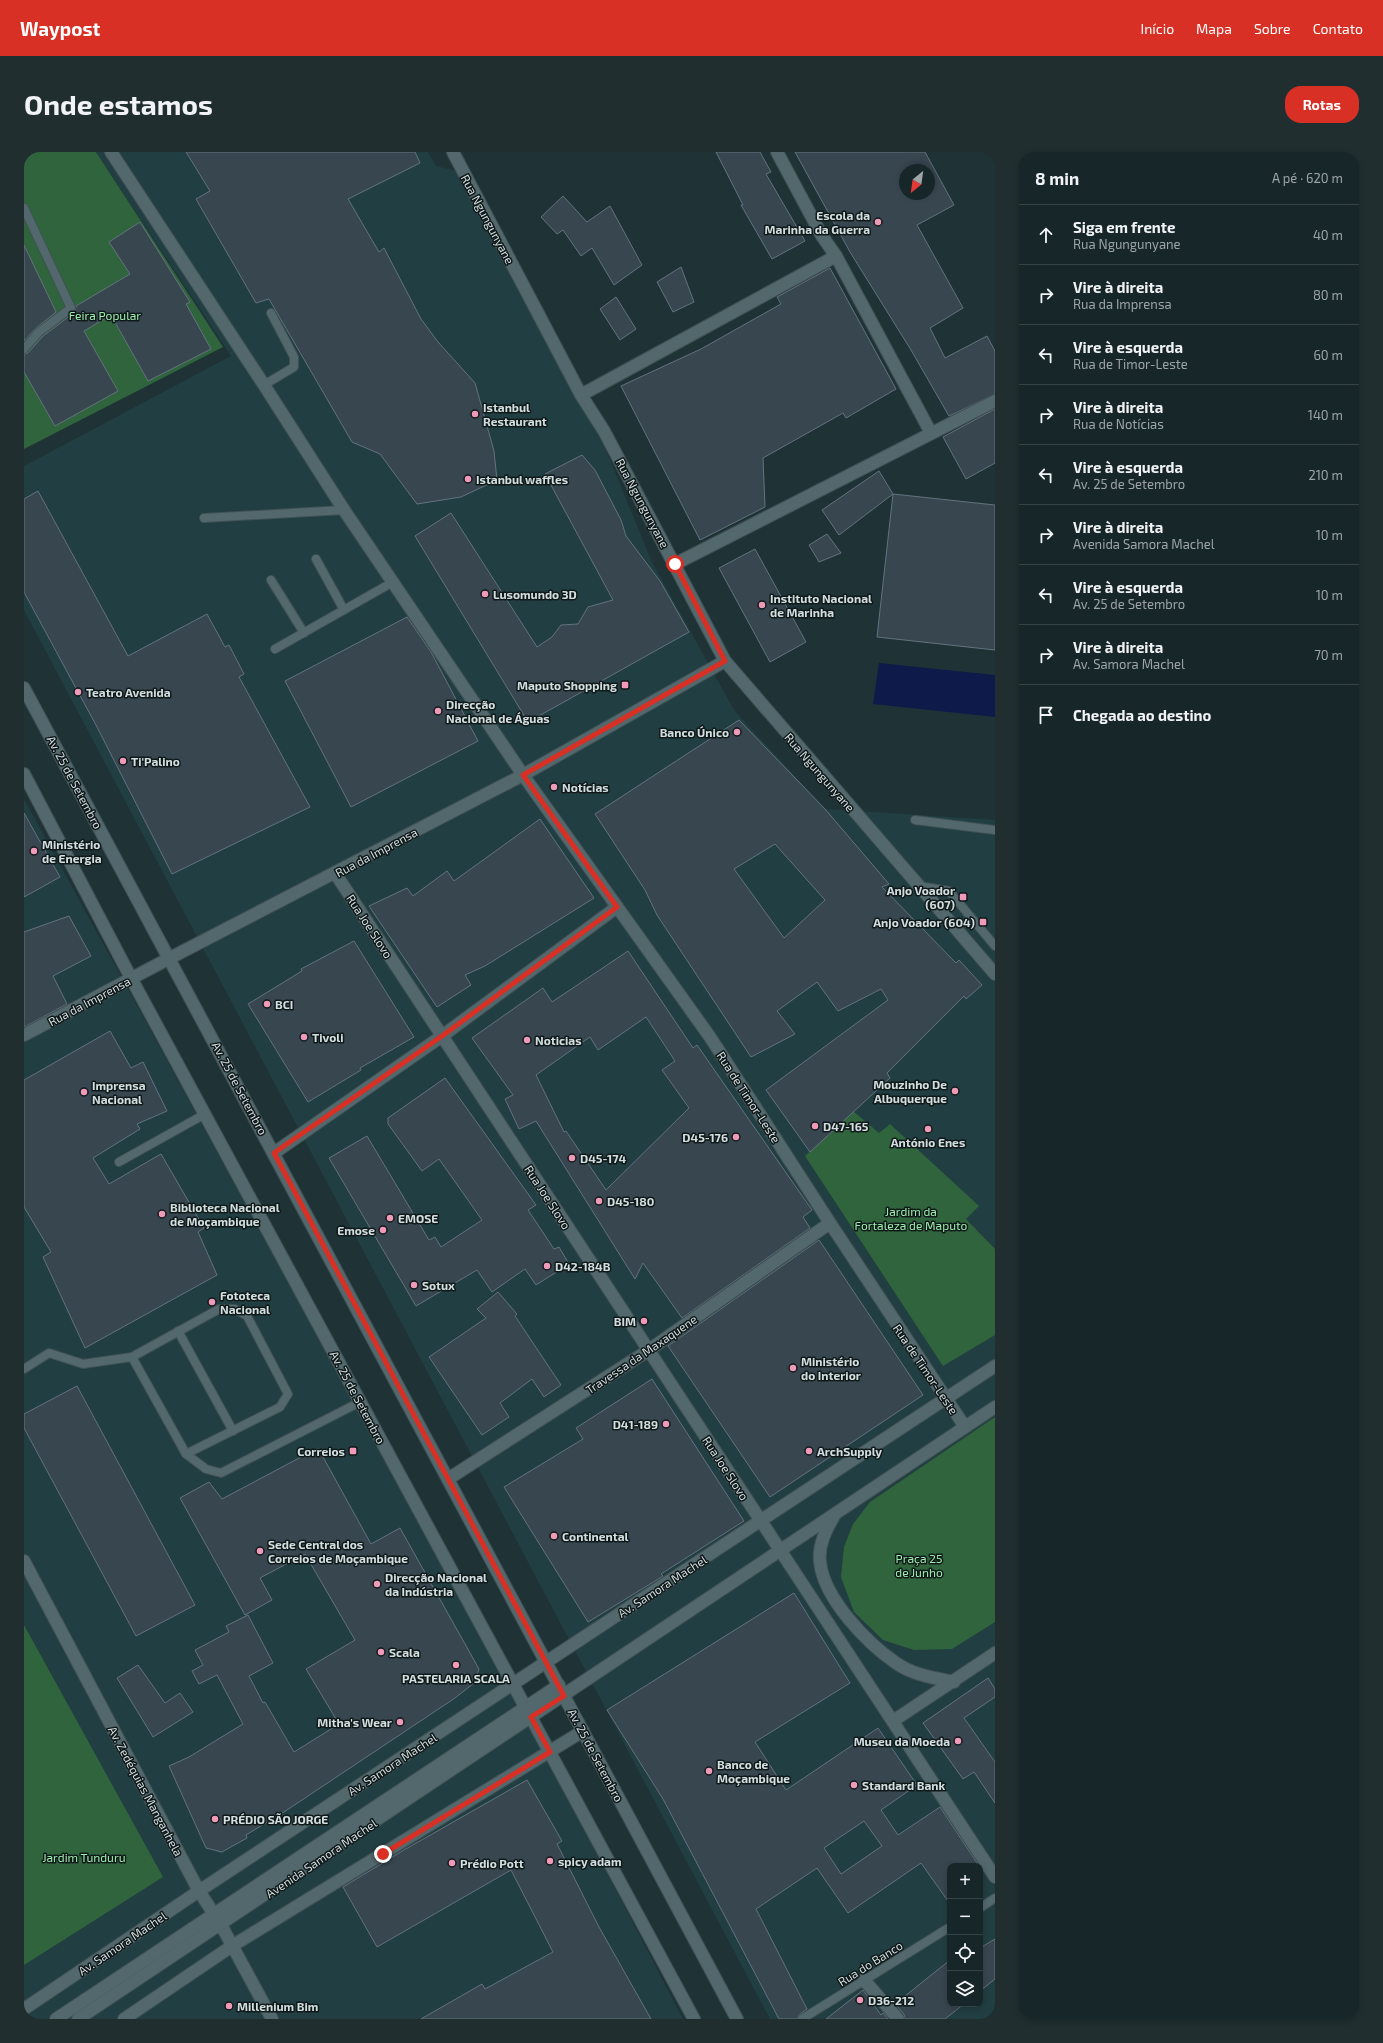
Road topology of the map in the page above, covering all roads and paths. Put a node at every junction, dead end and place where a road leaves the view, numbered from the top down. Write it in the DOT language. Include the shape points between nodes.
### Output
graph roads {
  1 [pos="111,152"];
  2 [pos="453,152"];
  3 [pos="777,152"];
  4 [pos="24,208"];
  5 [pos="836,256"];
  6 [pos="271,313"];
  7 [pos="24,348"];
  8 [pos="264,385"];
  9 [pos="582,395"];
  10 [pos="995,401"];
  11 [pos="931,433"];
  12 [pos="344,510"];
  13 [pos="204,518"];
  14 [pos="316,559"];
  15 [pos="675,564"];
  16 [pos="271,580"];
  17 [pos="392,582"];
  18 [pos="344,610"];
  19 [pos="304,632"];
  20 [pos="274,649"];
  21 [pos="725,661"];
  22 [pos="24,688"];
  23 [pos="24,774"];
  24 [pos="523,775"];
  25 [pos="915,820"];
  26 [pos="995,830"];
  27 [pos="335,873"];
  28 [pos="918,886"];
  29 [pos="617,907"];
  30 [pos="995,946"];
  31 [pos="170,958"];
  32 [pos="995,974"];
  33 [pos="131,978"];
  34 [pos="24,1035"];
  35 [pos="442,1036"];
  36 [pos="205,1114"];
  37 [pos="274,1153"];
  38 [pos="120,1162"];
  39 [pos="830,1223"];
  40 [pos="178,1331"];
  41 [pos="649,1350"];
  42 [pos="132,1357"];
  43 [pos="995,1366"];
  44 [pos="24,1369"];
  45 [pos="946,1398"];
  46 [pos="362,1401"];
  47 [pos="995,1407"];
  48 [pos="965,1427"];
  49 [pos="232,1431"];
  50 [pos="186,1454"];
  51 [pos="448,1479"];
  52 [pos="835,1514"];
  53 [pos="761,1521"];
  54 [pos="780,1550"];
  55 [pos="24,1561"];
  56 [pos="993,1659"];
  57 [pos="546,1662"];
  58 [pos="954,1682"];
  59 [pos="513,1684"];
  60 [pos="561,1690"];
  61 [pos="528,1712"];
  62 [pos="893,1721"];
  63 [pos="583,1731"];
  64 [pos="550,1752"];
  65 [pos="995,1877"];
  66 [pos="199,1891"];
  67 [pos="995,1898"];
  68 [pos="983,1906"];
  69 [pos="213,1914"];
  70 [pos="221,1925"];
  71 [pos="947,1928"];
  72 [pos="232,1946"];
  73 [pos="864,1980"];
  74 [pos="24,2009"];
  75 [pos="56,2019"];
  76 [pos="78,2019"];
  77 [pos="124,2019"];
  78 [pos="272,2019"];
  79 [pos="694,2019"];
  80 [pos="737,2019"];
  81 [pos="802,2019"];
  82 [pos="898,2019"];
  1 -- 8 [label="street, Rua de Timor-Leste"];
  2 -- 9 [label="street, Rua Ngungunyane"];
  3 -- 5 [label="street" via="822,236"];
  4 -- 7 [label="lane" via="72,308 39,332"];
  5 -- 9 [label="street"];
  5 -- 11 [label="street"];
  6 -- 8 [label="lane" via="294,357 294,367"];
  8 -- 12 [label="street, Rua de Timor-Leste"];
  9 -- 15 [label="street, Rua Ngungunyane"];
  10 -- 11 [label="street"];
  11 -- 15 [label="street"];
  12 -- 13 [label="lane"];
  12 -- 17 [label="street, Rua de Timor-Leste"];
  14 -- 18 [label="lane"];
  15 -- 21 [label="street, Rua Ngungunyane"];
  16 -- 19 [label="lane"];
  17 -- 18 [label="lane"];
  17 -- 24 [label="street, Rua de Timor-Leste"];
  18 -- 19 [label="lane"];
  19 -- 20 [label="lane"];
  21 -- 24 [label="street, Rua da Imprensa"];
  21 -- 28 [label="street, Rua Ngungunyane"];
  22 -- 31 [label="street, Av. 25 de Setembro"];
  23 -- 33 [label="street, Av. 25 de Setembro"];
  24 -- 27 [label="street, Rua da Imprensa"];
  24 -- 29 [label="street, Rua de Timor-Leste"];
  25 -- 26 [label="lane"];
  27 -- 31 [label="street, Rua da Imprensa"];
  27 -- 35 [label="street, Rua Joe Slovo"];
  28 -- 30 [label="lane" via="949,891"];
  28 -- 32 [label="street, Rua Ngungunyane"];
  29 -- 35 [label="street"];
  29 -- 39 [label="street, Rua de Timor-Leste" via="710,1037"];
  31 -- 33 [label="street, Rua da Imprensa"];
  31 -- 37 [label="street, Av. 25 de Setembro"];
  33 -- 34 [label="street, Rua da Imprensa"];
  33 -- 36 [label="street, Av. 25 de Setembro"];
  35 -- 37 [label="street"];
  35 -- 41 [label="street, Rua Joe Slovo"];
  36 -- 38 [label="lane"];
  36 -- 46 [label="street, Av. 25 de Setembro"];
  37 -- 51 [label="street, Av. 25 de Setembro"];
  39 -- 41 [label="street, Travessa da Maxaquene"];
  39 -- 45 [label="street, Rua de Timor-Leste"];
  40 -- 42 [label="lane"];
  40 -- 49 [label="lane"];
  40 -- 49 [label="lane" via="219,1309 235,1309 247,1316 288,1394 280,1407"];
  41 -- 51 [label="street, Travessa da Maxaquene"];
  41 -- 53 [label="street, Rua Joe Slovo"];
  42 -- 44 [label="lane" via="83,1364 50,1354"];
  42 -- 50 [label="lane"];
  43 -- 45 [label="street, Av. Samora Machel"];
  45 -- 48 [label="street, Rua de Timor-Leste"];
  45 -- 53 [label="street, Av. Samora Machel"];
  46 -- 50 [label="lane" via="221,1473 206,1470"];
  46 -- 59 [label="street, Av. 25 de Setembro"];
  47 -- 48 [label="street"];
  48 -- 52 [label="street"];
  49 -- 50 [label="lane"];
  51 -- 57 [label="street, Av. 25 de Setembro"];
  52 -- 54 [label="street"];
  52 -- 58 [label="street" via="823,1535 820,1562 827,1584 843,1613 896,1664 924,1677"];
  53 -- 54 [label="street"];
  53 -- 57 [label="street, Av. Samora Machel"];
  54 -- 60 [label="street"];
  54 -- 62 [label="street"];
  55 -- 66 [label="street, Av. Zedéquias Manganhela"];
  56 -- 58 [label="street"];
  57 -- 59 [label="street, Av. Samora Machel"];
  57 -- 60 [label="street, Av. 25 de Setembro"];
  58 -- 62 [label="street"];
  59 -- 61 [label="street, Av. 25 de Setembro"];
  59 -- 66 [label="street, Av. Samora Machel"];
  60 -- 61 [label="street, Avenida Samora Machel"];
  60 -- 63 [label="street, Av. 25 de Setembro"];
  61 -- 64 [label="street, Av. 25 de Setembro"];
  61 -- 69 [label="street"];
  61 -- 70 [label="street, Avenida Samora Machel"];
  62 -- 65 [label="street"];
  63 -- 64 [label="street"];
  63 -- 80 [label="street, Av. 25 de Setembro"];
  64 -- 72 [label="street"];
  64 -- 79 [label="street, Av. 25 de Setembro"];
  66 -- 69 [label="street, Av. Zedéquias Manganhela"];
  66 -- 74 [label="street, Av. Samora Machel"];
  67 -- 68 [label="lane"];
  69 -- 70 [label="street, Av. Zedéquias Manganhela"];
  69 -- 75 [label="street"];
  70 -- 72 [label="street, Av. Zedéquias Manganhela"];
  70 -- 76 [label="street, Avenida Samora Machel"];
  71 -- 73 [label="lane, Rua do Banco"];
  72 -- 77 [label="street"];
  72 -- 78 [label="street, Av. Zedéquias Manganhela"];
  73 -- 81 [label="lane, Rua do Banco"];
  73 -- 82 [label="street"];
}
